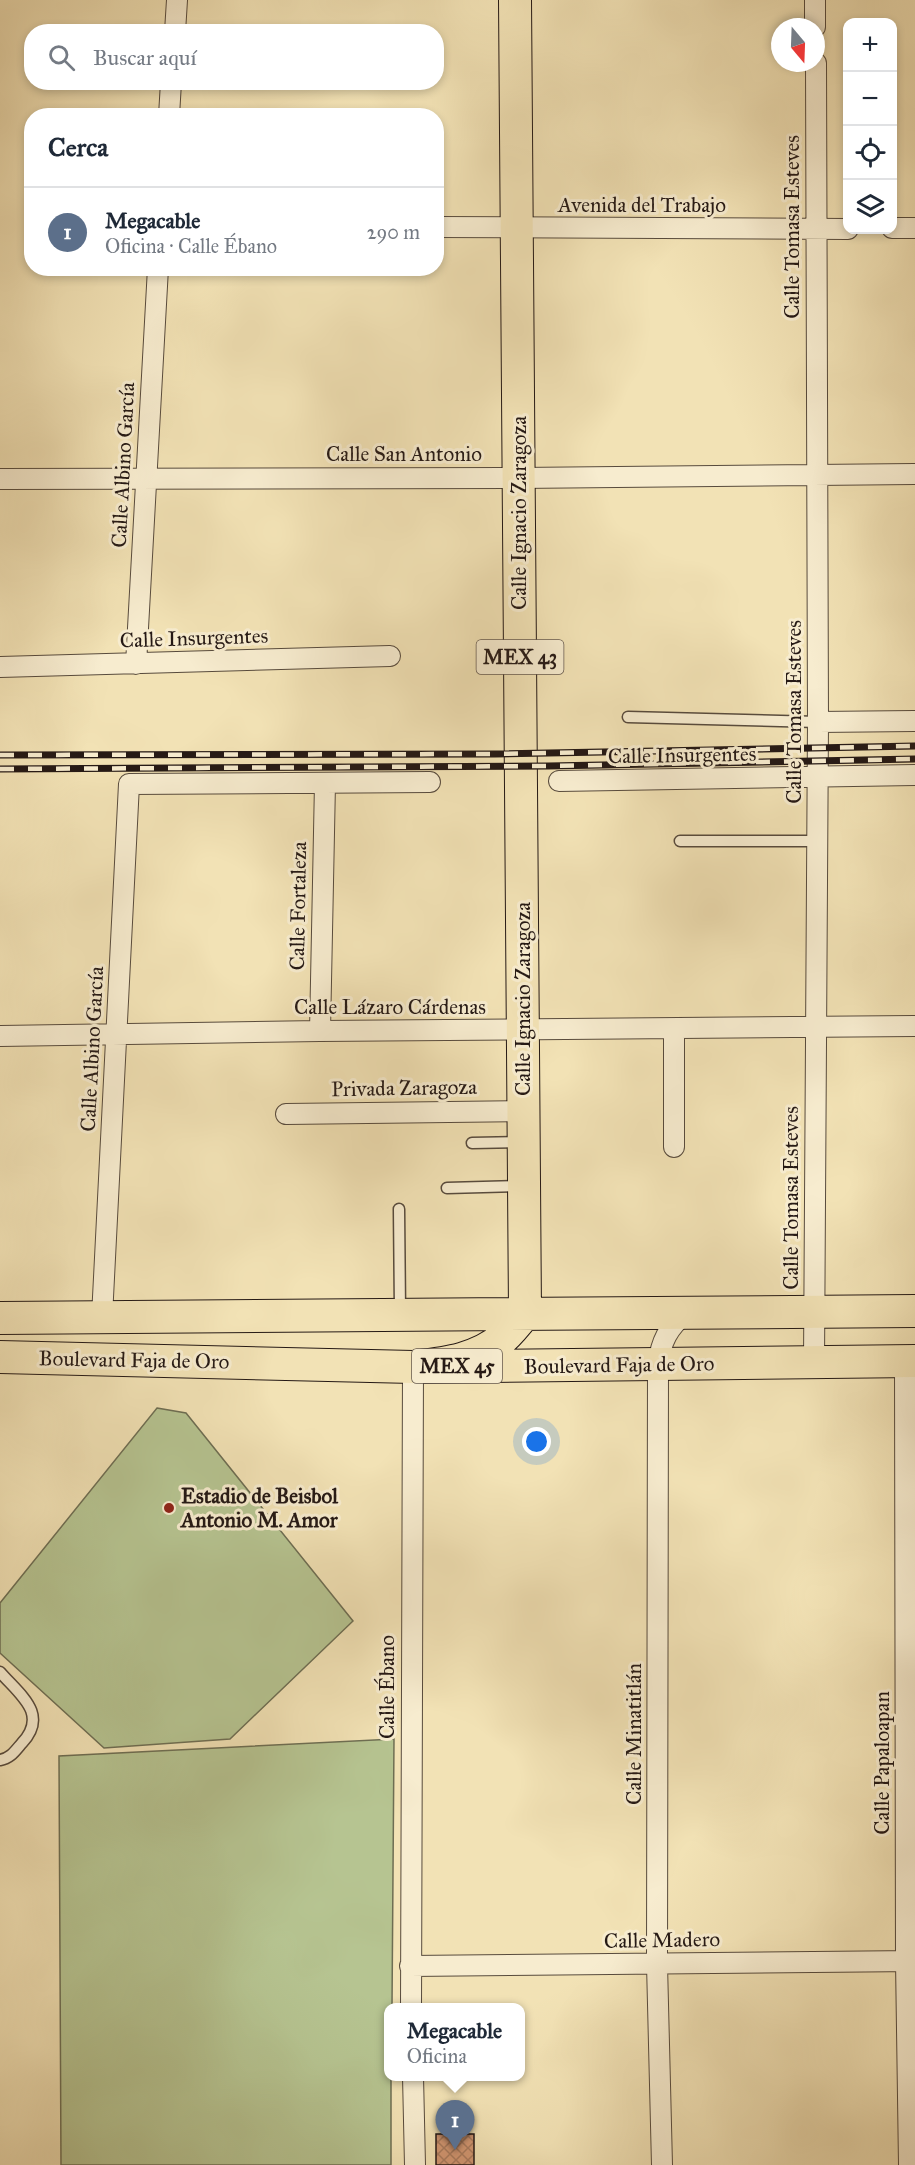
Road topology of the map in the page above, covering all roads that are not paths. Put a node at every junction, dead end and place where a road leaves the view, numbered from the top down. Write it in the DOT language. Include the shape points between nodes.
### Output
graph roads {
  1 [pos="177,0"];
  2 [pos="515,0"];
  3 [pos="815,0"];
  4 [pos="815,18"];
  5 [pos="176,24"];
  6 [pos="816,72"];
  7 [pos="171,90"];
  8 [pos="169,108"];
  9 [pos="444,227"];
  10 [pos="517,228"];
  11 [pos="897,228"];
  12 [pos="915,228"];
  13 [pos="816,229"];
  14 [pos="843,229"];
  15 [pos="158,276"];
  16 [pos="915,474"];
  17 [pos="817,476"];
  18 [pos="145,478"];
  19 [pos="519,478"];
  20 [pos="0,479"];
  21 [pos="390,656"];
  22 [pos="136,664"];
  23 [pos="0,667"];
  24 [pos="628,717"];
  25 [pos="915,721"];
  26 [pos="818,722"];
  27 [pos="915,775"];
  28 [pos="817,776"];
  29 [pos="559,781"];
  30 [pos="430,782"];
  31 [pos="325,783"];
  32 [pos="680,841"];
  33 [pos="817,842"];
  34 [pos="915,1026"];
  35 [pos="816,1028"];
  36 [pos="674,1029"];
  37 [pos="523,1030"];
  38 [pos="320,1031"];
  39 [pos="116,1035"];
  40 [pos="0,1036"];
  41 [pos="524,1111"];
  42 [pos="286,1114"];
  43 [pos="524,1142"];
  44 [pos="472,1143"];
  45 [pos="674,1147"];
  46 [pos="524,1186"];
  47 [pos="447,1188"];
  48 [pos="399,1209"];
  49 [pos="814,1311"];
  50 [pos="915,1311"];
  51 [pos="525,1313"];
  52 [pos="686,1313"];
  53 [pos="401,1314"];
  54 [pos="102,1317"];
  55 [pos="0,1318"];
  56 [pos="0,1357"];
  57 [pos="910,1361"];
  58 [pos="814,1362"];
  59 [pos="658,1364"];
  60 [pos="413,1366"];
  61 [pos="0,1672"];
  62 [pos="0,1760"];
  63 [pos="911,1961"];
  64 [pos="657,1964"];
  65 [pos="410,1966"];
  66 [pos="411,2003"];
  67 [pos="413,2081"];
  68 [pos="415,2165"];
  69 [pos="662,2165"];
  70 [pos="909,2165"];
  1 -- 5 [label="street"];
  2 -- 10 [label="main road, Calle Ignacio Zaragoza / MEX 43"];
  3 -- 4 [label="street"];
  6 -- 13 [label="street, Calle Tomasa Esteves"];
  7 -- 8 [label="street"];
  9 -- 10 [label="street, Avenida del Trabajo"];
  10 -- 13 [label="street, Avenida del Trabajo"];
  10 -- 19 [label="main road, Calle Ignacio Zaragoza / MEX 43"];
  11 -- 12 [label="street"];
  13 -- 14 [label="street, Avenida del Trabajo"];
  13 -- 17 [label="street, Calle Tomasa Esteves"];
  15 -- 18 [label="street, Calle Albino García"];
  16 -- 17 [label="street, Calle San Antonio"];
  17 -- 19 [label="street, Calle San Antonio"];
  17 -- 26 [label="street, Calle Tomasa Esteves"];
  18 -- 19 [label="street, Calle San Antonio"];
  18 -- 20 [label="street, Calle San Antonio"];
  18 -- 22 [label="street, Calle Albino García"];
  19 -- 37 [label="main road, Calle Ignacio Zaragoza / MEX 43"];
  21 -- 22 [label="street, Calle Insurgentes"];
  22 -- 23 [label="street, Calle Insurgentes"];
  24 -- 26 [label="lane"];
  25 -- 26 [label="street"];
  26 -- 28 [label="street, Calle Tomasa Esteves"];
  27 -- 28 [label="street, Calle Insurgentes"];
  28 -- 29 [label="street, Calle Insurgentes"];
  28 -- 33 [label="street, Calle Tomasa Esteves"];
  30 -- 31 [label="street"];
  31 -- 38 [label="street, Calle Fortaleza"];
  31 -- 39 [label="street, Calle Albino García" via="129,784"];
  32 -- 33 [label="lane"];
  33 -- 35 [label="street, Calle Tomasa Esteves"];
  34 -- 35 [label="street, Calle Lázaro Cárdenas"];
  35 -- 36 [label="street, Calle Lázaro Cárdenas"];
  35 -- 49 [label="street, Calle Tomasa Esteves"];
  36 -- 37 [label="street, Calle Lázaro Cárdenas"];
  36 -- 45 [label="street"];
  37 -- 38 [label="street, Calle Lázaro Cárdenas"];
  37 -- 41 [label="main road, Calle Ignacio Zaragoza / MEX 43"];
  38 -- 39 [label="street, Calle Lázaro Cárdenas"];
  39 -- 40 [label="street, Calle Lázaro Cárdenas"];
  39 -- 54 [label="street, Calle Albino García"];
  41 -- 42 [label="street, Privada Zaragoza"];
  41 -- 43 [label="main road, Calle Ignacio Zaragoza / MEX 43"];
  43 -- 44 [label="lane"];
  43 -- 46 [label="main road, Calle Ignacio Zaragoza / MEX 43"];
  46 -- 47 [label="lane"];
  46 -- 51 [label="main road, Calle Ignacio Zaragoza / MEX 43"];
  48 -- 53 [label="lane"];
  49 -- 50 [label="main road, Boulevard Faja de Oro"];
  49 -- 52 [label="main road, Boulevard Faja de Oro"];
  49 -- 58 [label="street, Calle Tomasa Esteves"];
  51 -- 52 [label="main road, Boulevard Faja de Oro"];
  51 -- 53 [label="main road, Boulevard Faja de Oro"];
  51 -- 60 [label="main road" via="504,1338 476,1355"];
  52 -- 59 [label="street, Calle Minatitlán" via="668,1331"];
  53 -- 54 [label="main road, Boulevard Faja de Oro"];
  54 -- 55 [label="main road, Boulevard Faja de Oro"];
  56 -- 60 [label="main road, Boulevard Faja de Oro / MEX 45"];
  57 -- 58 [label="main road, Boulevard Faja de Oro / MEX 45"];
  57 -- 63 [label="street, Calle Papaloapan"];
  58 -- 59 [label="main road, Boulevard Faja de Oro / MEX 45"];
  59 -- 60 [label="main road, Boulevard Faja de Oro / MEX 45"];
  59 -- 64 [label="street, Calle Minatitlán"];
  60 -- 65 [label="street, Calle Ébano"];
  61 -- 62 [label="lane" via="33,1710 35,1718 29,1736 8,1759"];
  63 -- 64 [label="street, Calle Madero"];
  63 -- 70 [label="street, Calle Papaloapan"];
  64 -- 65 [label="street, Calle Madero"];
  64 -- 69 [label="street, Calle Minatitlán"];
  65 -- 66 [label="street, Calle Ébano"];
  67 -- 68 [label="street"];
}
